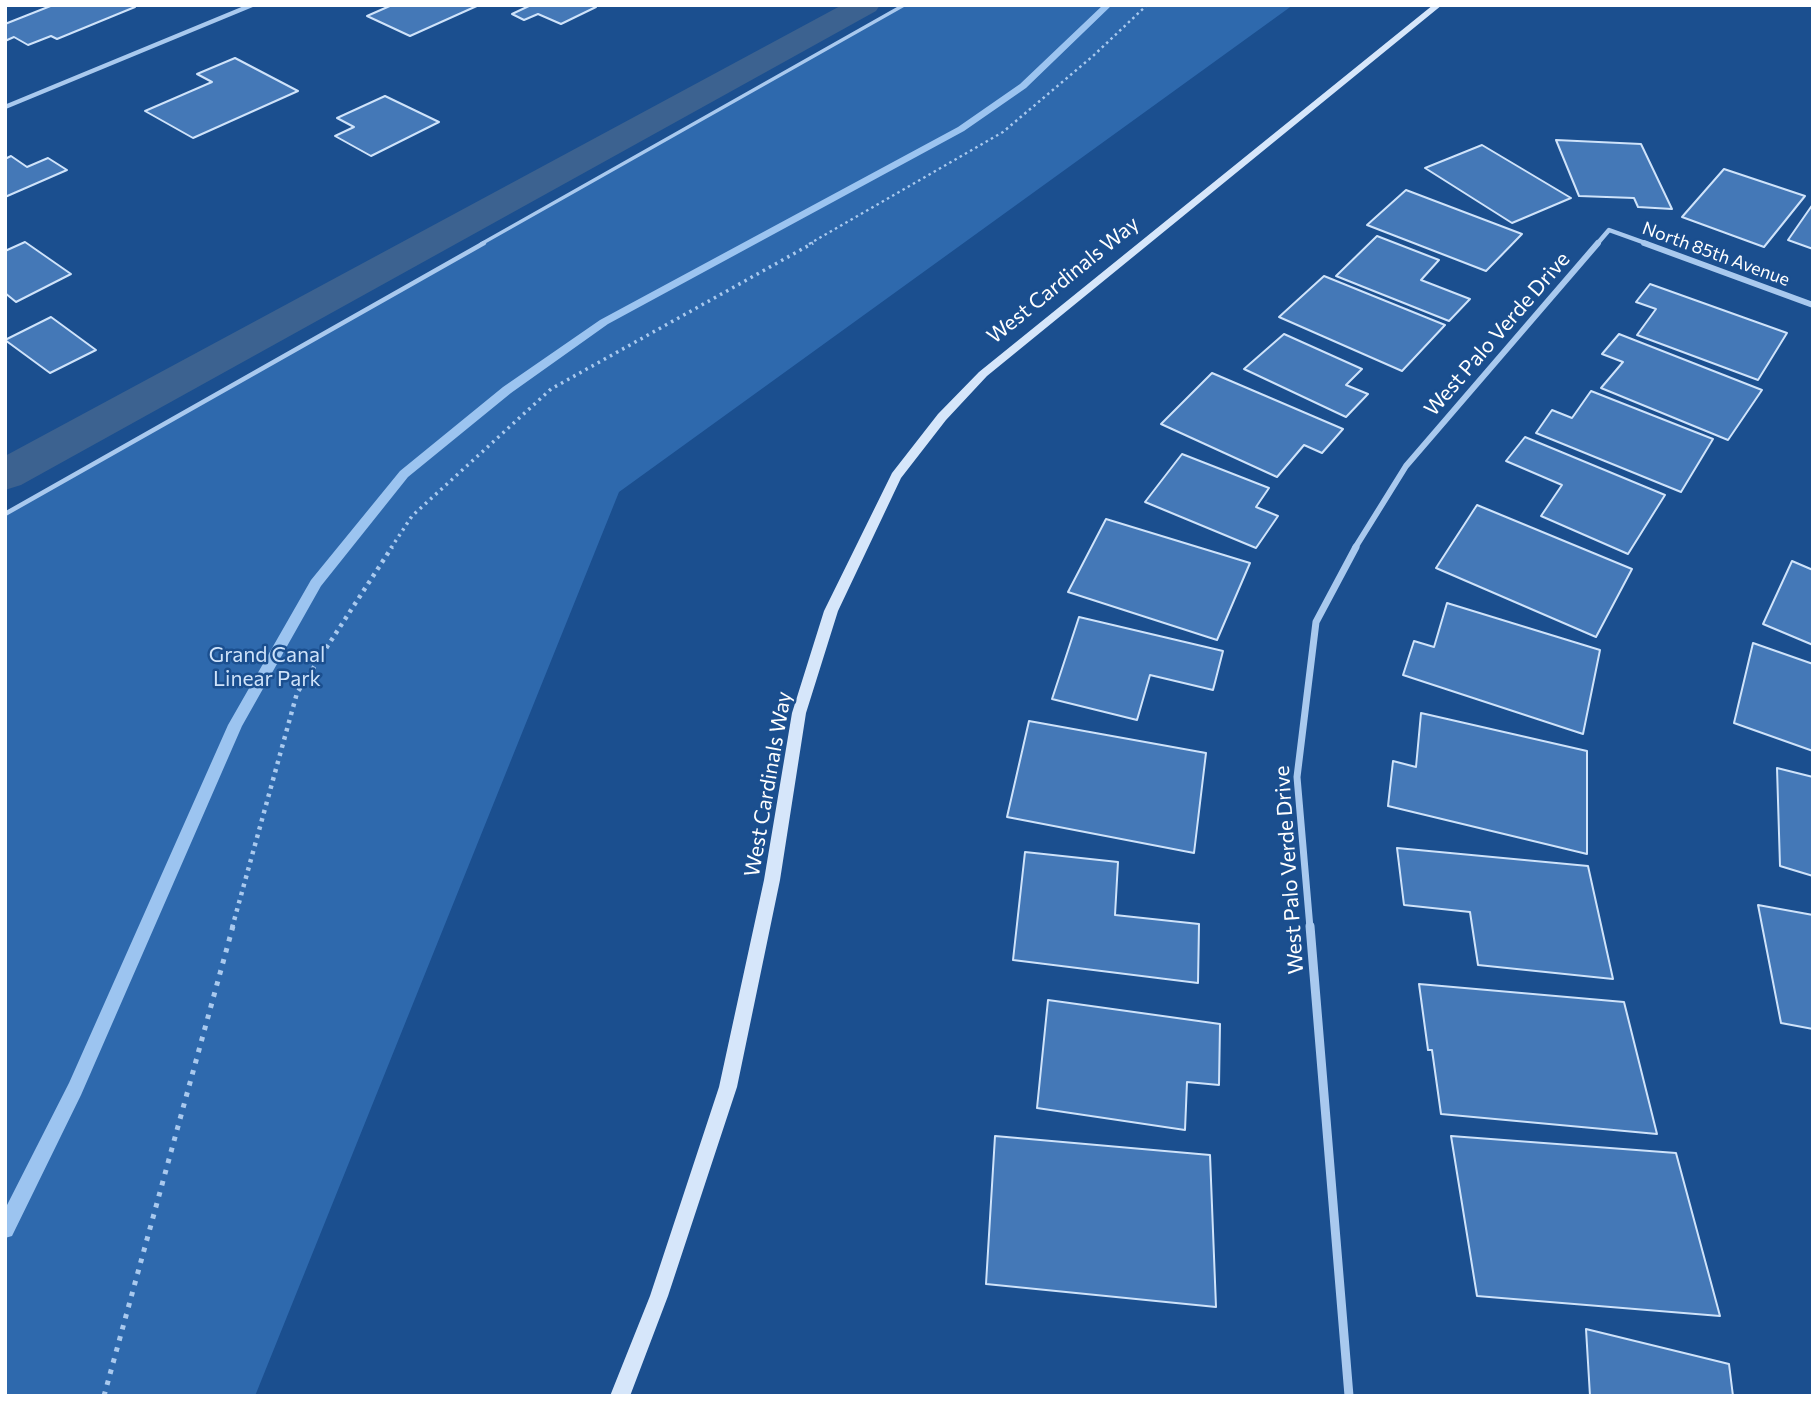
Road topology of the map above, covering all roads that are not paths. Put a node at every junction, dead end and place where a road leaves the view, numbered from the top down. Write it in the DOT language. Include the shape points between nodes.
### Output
graph roads {
  1 [pos="252,5"];
  2 [pos="904,5"];
  3 [pos="1438,5"];
  4 [pos="5,107"];
  5 [pos="1609,230"];
  6 [pos="1813,305"];
  7 [pos="5,514"];
  8 [pos="620,1396"];
  9 [pos="1349,1396"];
  1 -- 4 [label="street"];
  2 -- 7 [label="lane"];
  3 -- 8 [label="main road, West Cardinals Way" via="983,374 896,476 831,611 799,713 772,880 728,1087 659,1296"];
  5 -- 6 [label="street, North 85th Avenue"];
  5 -- 9 [label="street, West Palo Verde Drive" via="1406,467 1367,526 1316,622 1297,777"];
}
